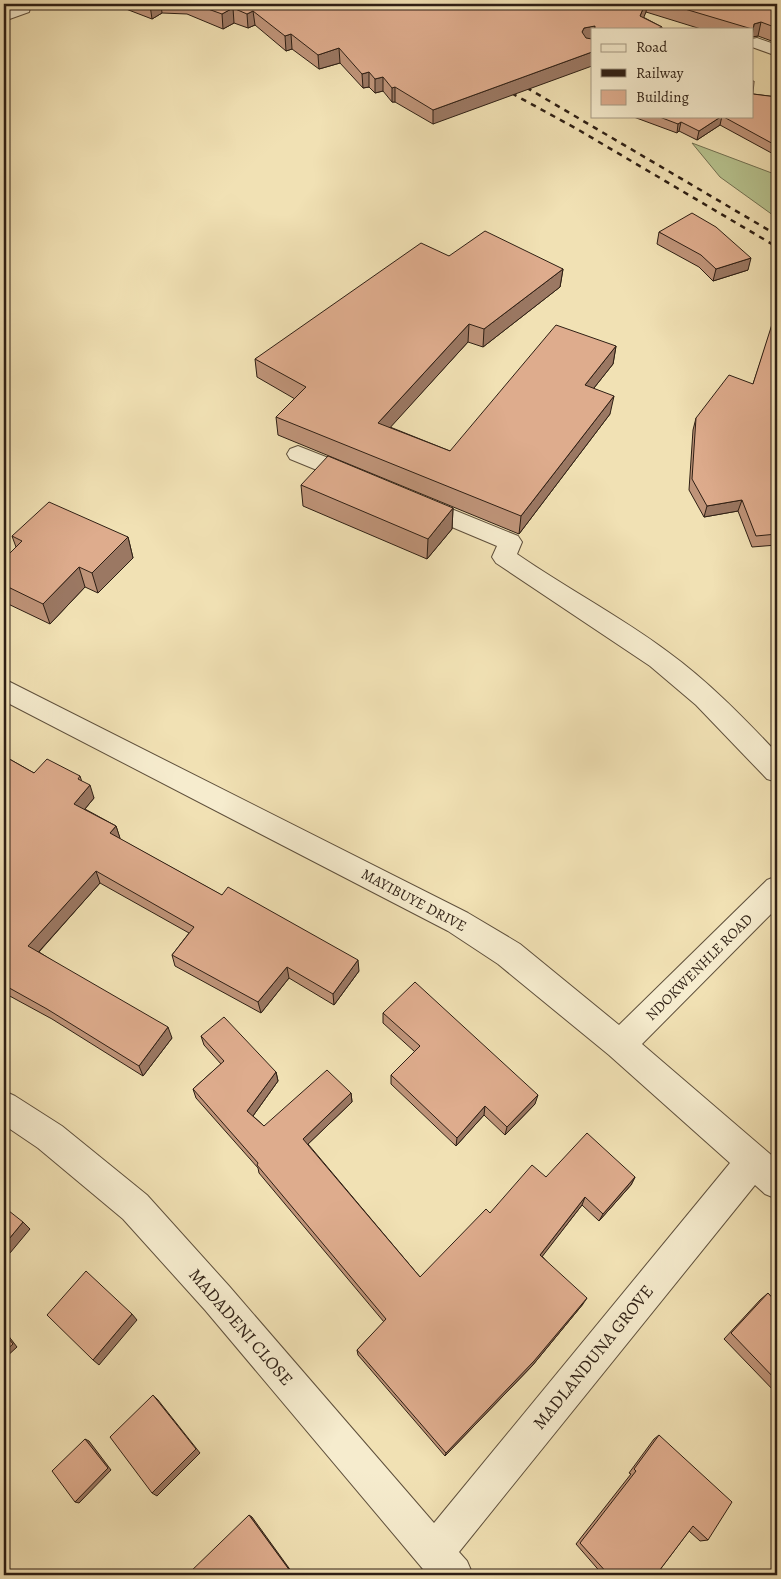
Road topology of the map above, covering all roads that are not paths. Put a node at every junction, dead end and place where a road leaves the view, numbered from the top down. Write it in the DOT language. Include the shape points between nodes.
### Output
graph roads {
  1 [pos="23,4"];
  2 [pos="4,16"];
  3 [pos="757,42"];
  4 [pos="777,51"];
  5 [pos="298,454"];
  6 [pos="372,485"];
  7 [pos="400,496"];
  8 [pos="4,689"];
  9 [pos="777,771"];
  10 [pos="777,889"];
  11 [pos="620,1045"];
  12 [pos="4,1107"];
  13 [pos="765,1171"];
  14 [pos="444,1564"];
  1 -- 2 [label="street" via="23,9"];
  3 -- 4 [label="street"];
  5 -- 6 [label="street"];
  7 -- 9 [label="street" via="510,542 504,557 680,675"];
  8 -- 11 [label="street, MAYIBUYE DRIVE" via="458,922 509,954"];
  10 -- 11 [label="street, NDOKWENHLE ROAD"];
  11 -- 13 [label="street, MAYIBUYE DRIVE"];
  12 -- 14 [label="street, MADADENI CLOSE" via="50,1136 135,1207"];
  13 -- 14 [label="street, MADLANDUNA GROVE"];
}
